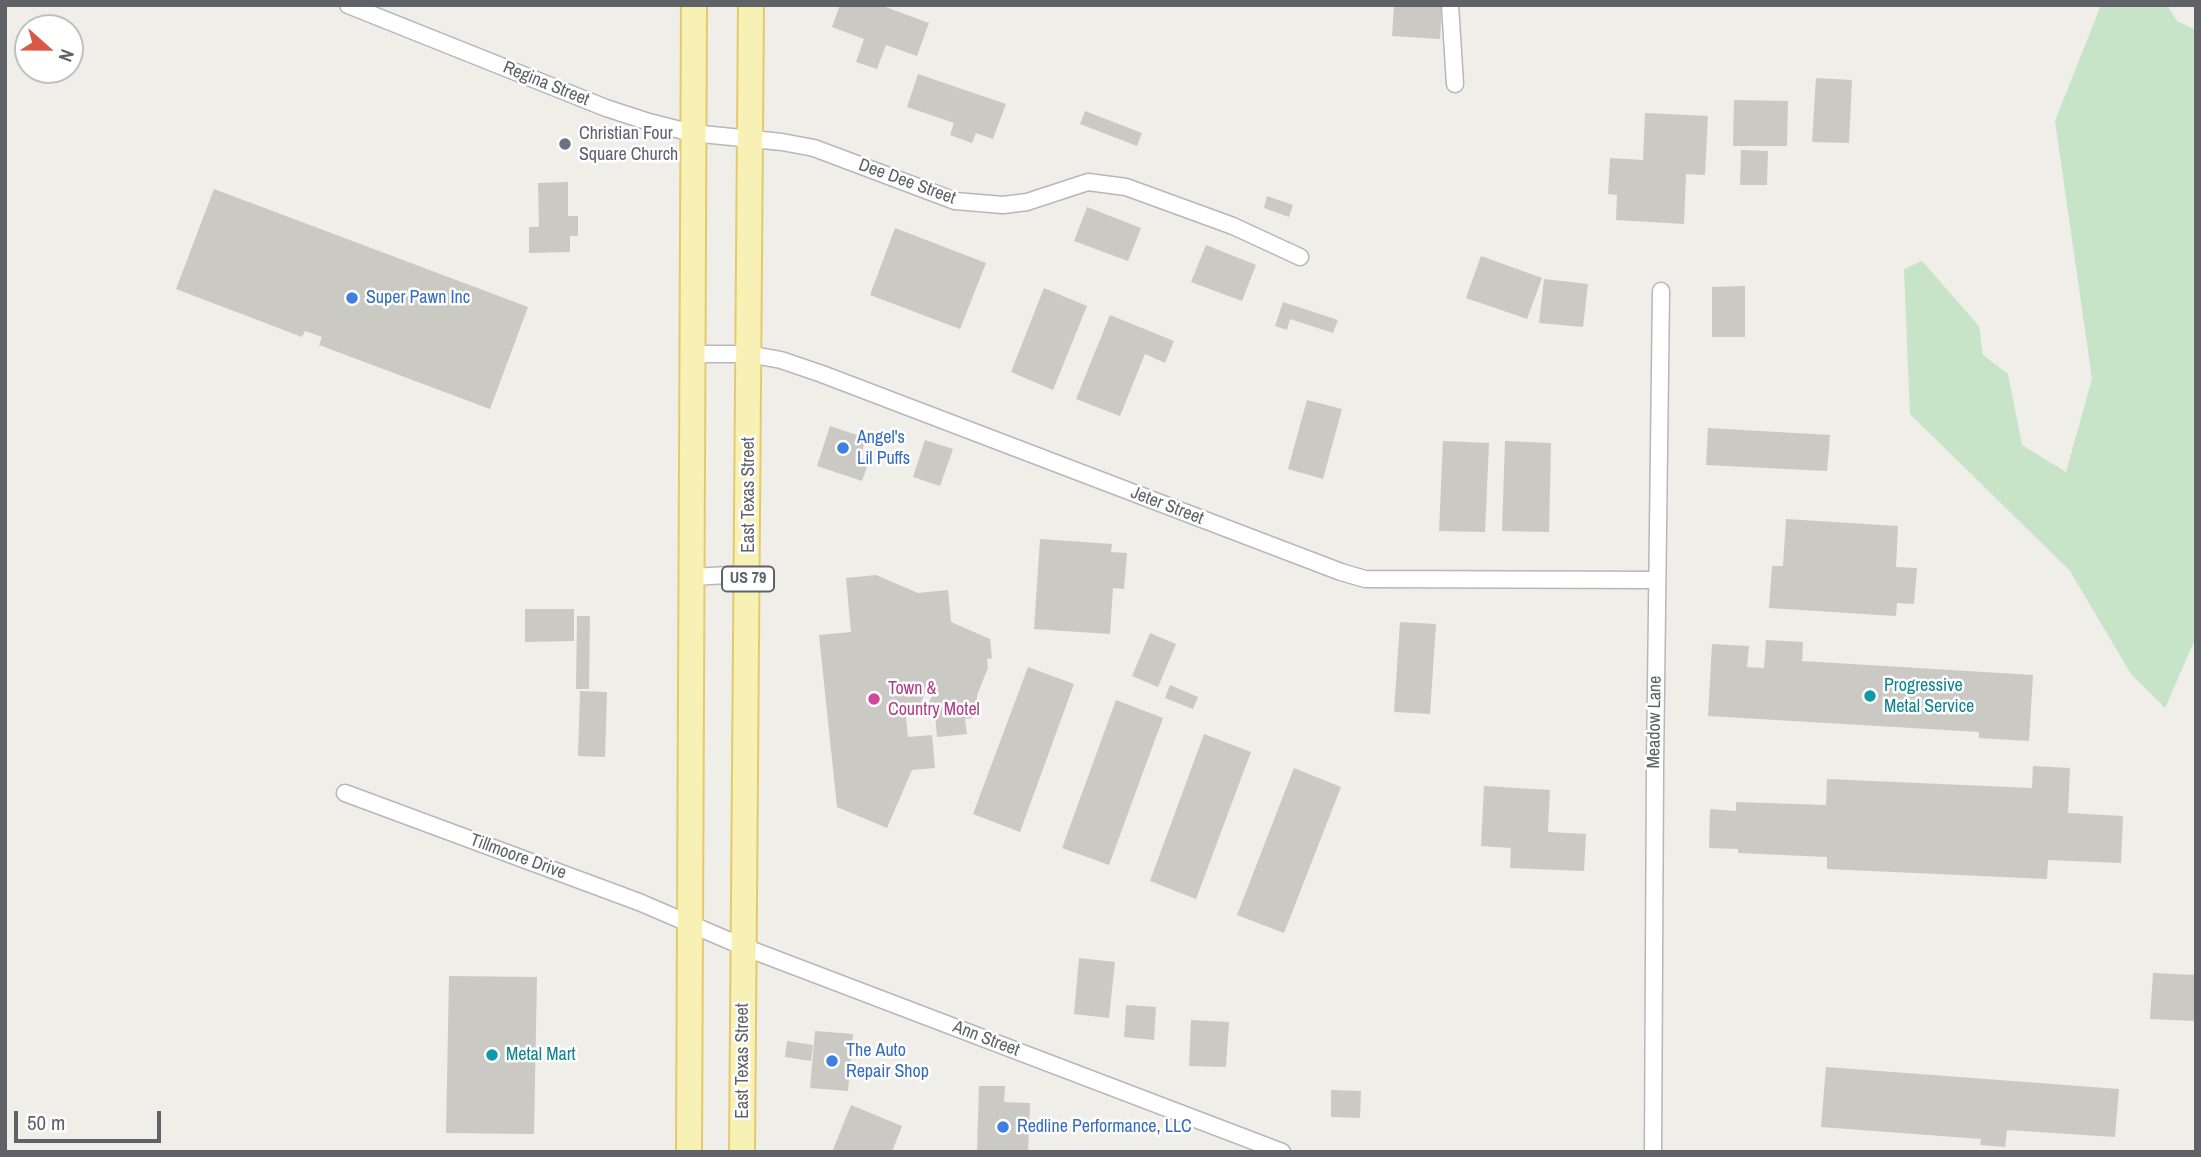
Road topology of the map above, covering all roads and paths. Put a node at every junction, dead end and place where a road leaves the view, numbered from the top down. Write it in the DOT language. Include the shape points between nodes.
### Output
graph roads {
  1 [pos="348,5"];
  2 [pos="694,5"];
  3 [pos="751,5"];
  4 [pos="1450,5"];
  5 [pos="1455,84"];
  6 [pos="692,133"];
  7 [pos="751,140"];
  8 [pos="1300,257"];
  9 [pos="1661,291"];
  10 [pos="692,354"];
  11 [pos="748,354"];
  12 [pos="748,574"];
  13 [pos="691,577"];
  14 [pos="1657,580"];
  15 [pos="345,793"];
  16 [pos="690,924"];
  17 [pos="744,947"];
  18 [pos="689,1152"];
  19 [pos="742,1152"];
  20 [pos="1282,1152"];
  21 [pos="1653,1152"];
  1 -- 6 [label="street, Regina Street" via="606,108"];
  2 -- 6 [label="main road"];
  3 -- 7 [label="main road, East Texas Street / US 79"];
  4 -- 5 [label="street"];
  6 -- 7 [label="street, Regina Street"];
  6 -- 10 [label="main road"];
  7 -- 8 [label="street, Dee Dee Street" via="814,148 955,201 1027,202 1088,182 1126,187 1233,226"];
  7 -- 11 [label="main road, East Texas Street / US 79"];
  9 -- 14 [label="street, Meadow Lane"];
  10 -- 11 [label="street, Jeter Street"];
  10 -- 13 [label="main road"];
  11 -- 12 [label="main road, East Texas Street / US 79"];
  11 -- 14 [label="street, Jeter Street" via="822,374 1365,579"];
  12 -- 13 [label="street"];
  12 -- 17 [label="main road, East Texas Street / US 79"];
  13 -- 16 [label="main road"];
  14 -- 21 [label="street, Meadow Lane"];
  15 -- 16 [label="street, Tillmoore Drive"];
  16 -- 17 [label="street, Ann Street"];
  16 -- 18 [label="main road"];
  17 -- 19 [label="main road, East Texas Street / US 79"];
  17 -- 20 [label="street, Ann Street"];
}
